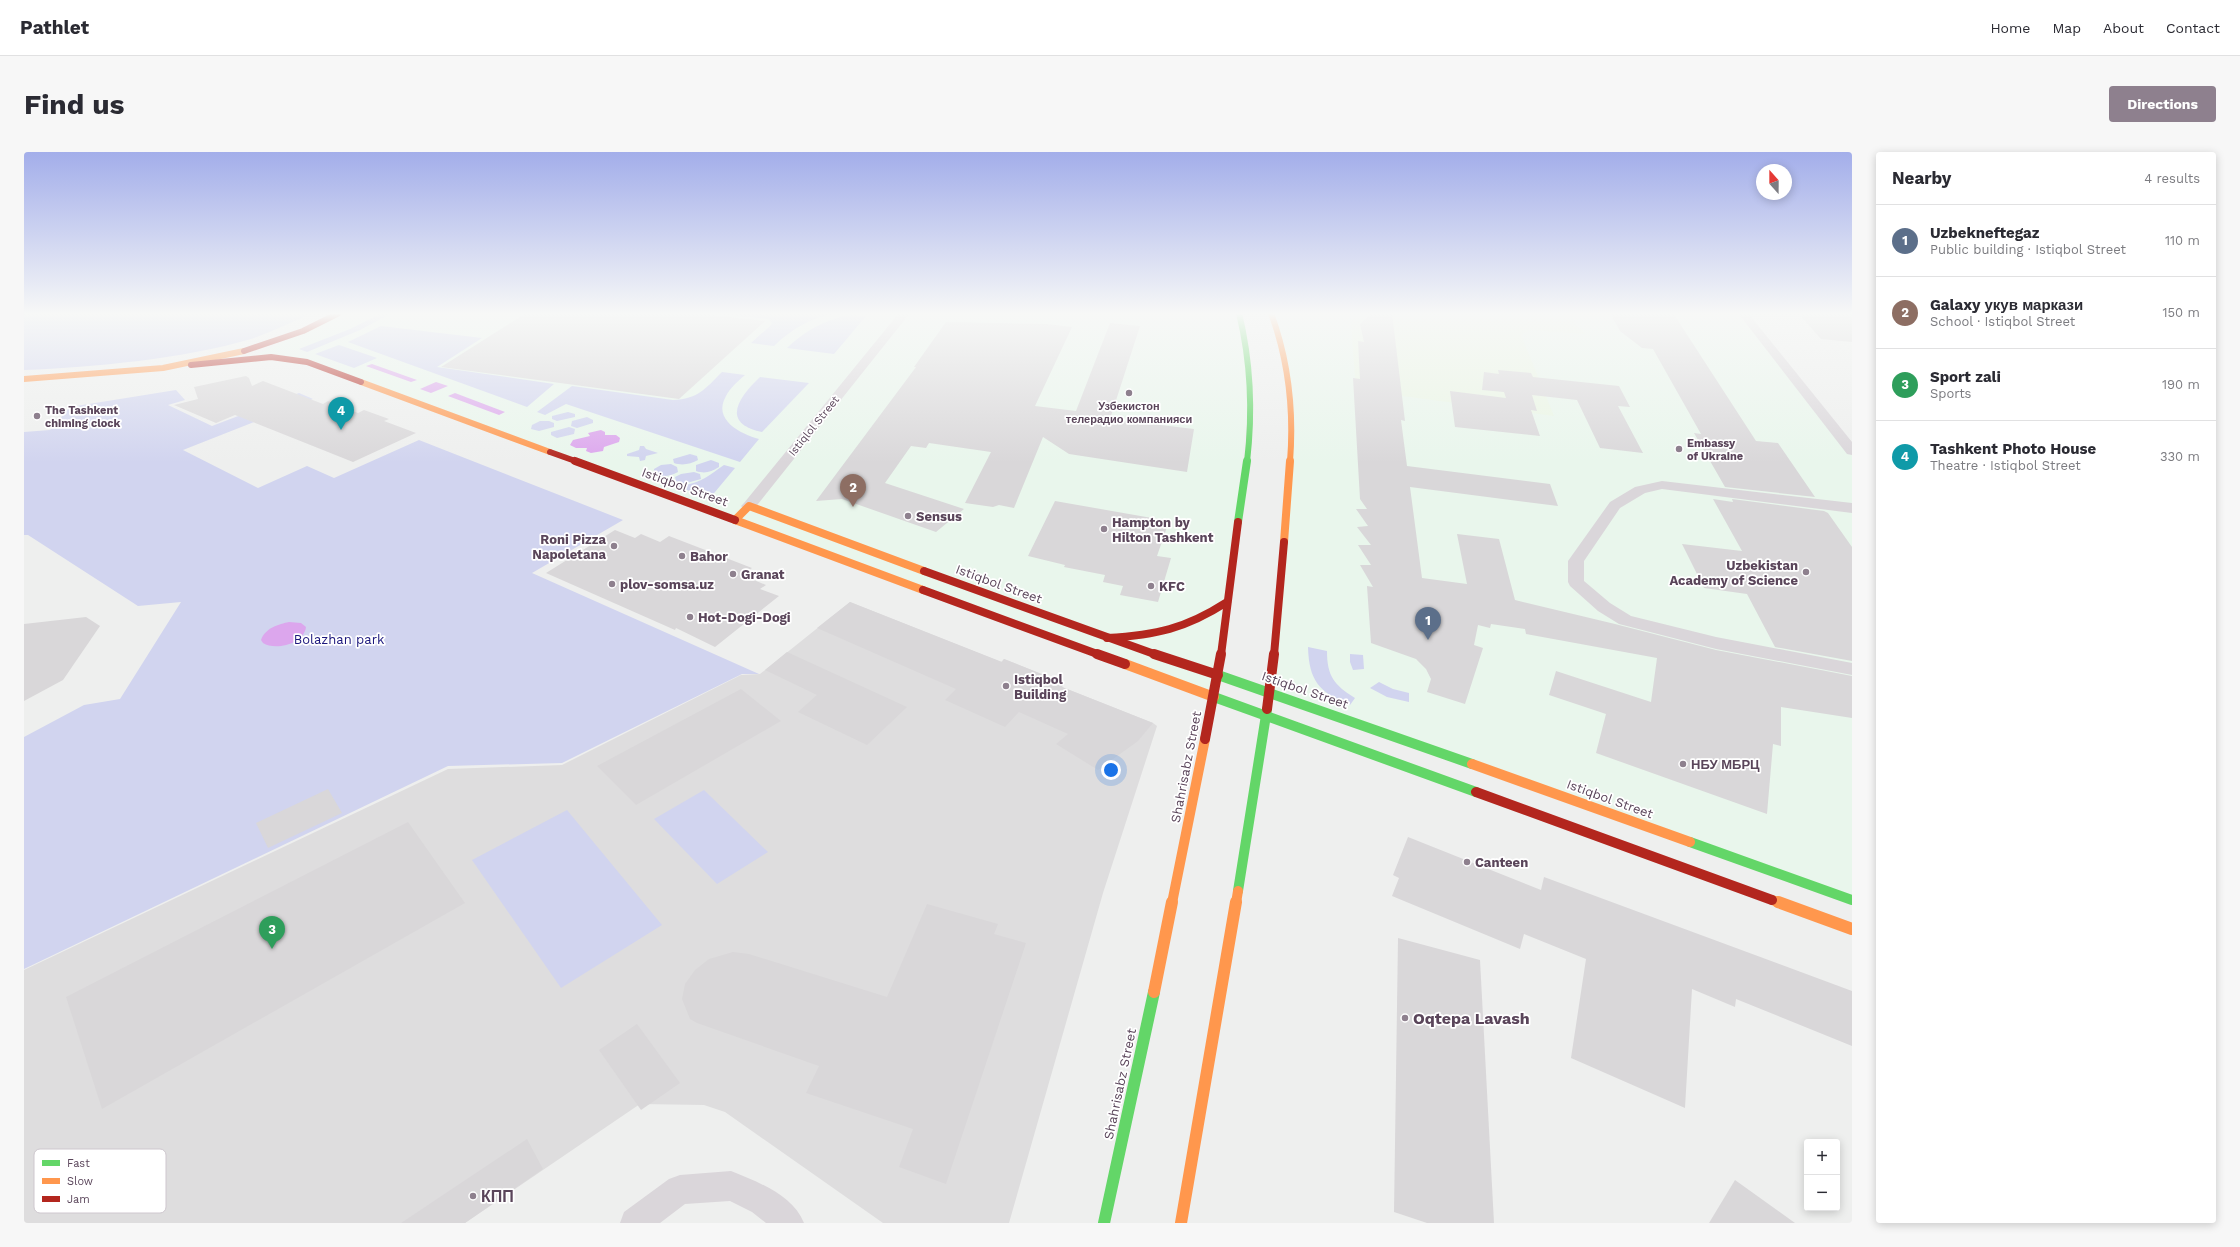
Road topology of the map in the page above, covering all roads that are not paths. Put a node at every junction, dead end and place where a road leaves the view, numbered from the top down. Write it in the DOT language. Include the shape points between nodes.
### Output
graph roads {
  1 [pos="183,363"];
  2 [pos="208,363"];
  3 [pos="306,363"];
  4 [pos="865,363"];
  5 [pos="1250,363"];
  6 [pos="1286,363"];
  7 [pos="1782,363"];
  8 [pos="137,371"];
  9 [pos="80,376"];
  10 [pos="24,379"];
  11 [pos="24,386"];
  12 [pos="1852,451"];
  13 [pos="749,506"];
  14 [pos="1852,508"];
  15 [pos="735,520"];
  16 [pos="1227,602"];
  17 [pos="1107,638"];
  18 [pos="1852,669"];
  19 [pos="1218,675"];
  20 [pos="1270,692"];
  21 [pos="1214,697"];
  22 [pos="1267,715"];
  23 [pos="1852,900"];
  24 [pos="1852,929"];
  25 [pos="635,1223"];
  26 [pos="789,1223"];
  27 [pos="1104,1223"];
  28 [pos="1181,1223"];
  1 -- 8 [label="main road"];
  2 -- 8 [label="main road, Istiqbol Street"];
  3 -- 15 [label="main road, Istiqbol Street"];
  4 -- 13 [label="street, Istiqlol Street"];
  5 -- 16 [label="main road, Shahrisabz Street" via="1252,422"];
  6 -- 20 [label="main road" via="1293,428 1277,635"];
  7 -- 12 [label="street"];
  8 -- 9 [label="main road"];
  9 -- 10 [label="main road"];
  9 -- 11 [label="main road"];
  13 -- 15 [label="main road, Istiqlol Street"];
  13 -- 17 [label="main road, Istiqbol Street"];
  14 -- 18 [label="street" via="1662,485 1640,490 1615,505 1576,561 1576,582 1604,608 1625,620 1716,643"];
  15 -- 21 [label="main road, Istiqbol Street"];
  16 -- 17 [label="main road" via="1199,621 1171,631 1153,635"];
  16 -- 19 [label="main road, Shahrisabz Street"];
  17 -- 19 [label="main road, Istiqbol Street"];
  19 -- 20 [label="main road, Istiqbol Street"];
  19 -- 21 [label="main road, Shahrisabz Street"];
  20 -- 22 [label="main road"];
  20 -- 23 [label="main road, Istiqbol Street"];
  21 -- 22 [label="main road, Istiqbol Street"];
  21 -- 27 [label="main road, Shahrisabz Street"];
  22 -- 24 [label="main road"];
  22 -- 28 [label="main road"];
  25 -- 26 [label="street" via="680,1190 732,1186 763,1201"];
}
